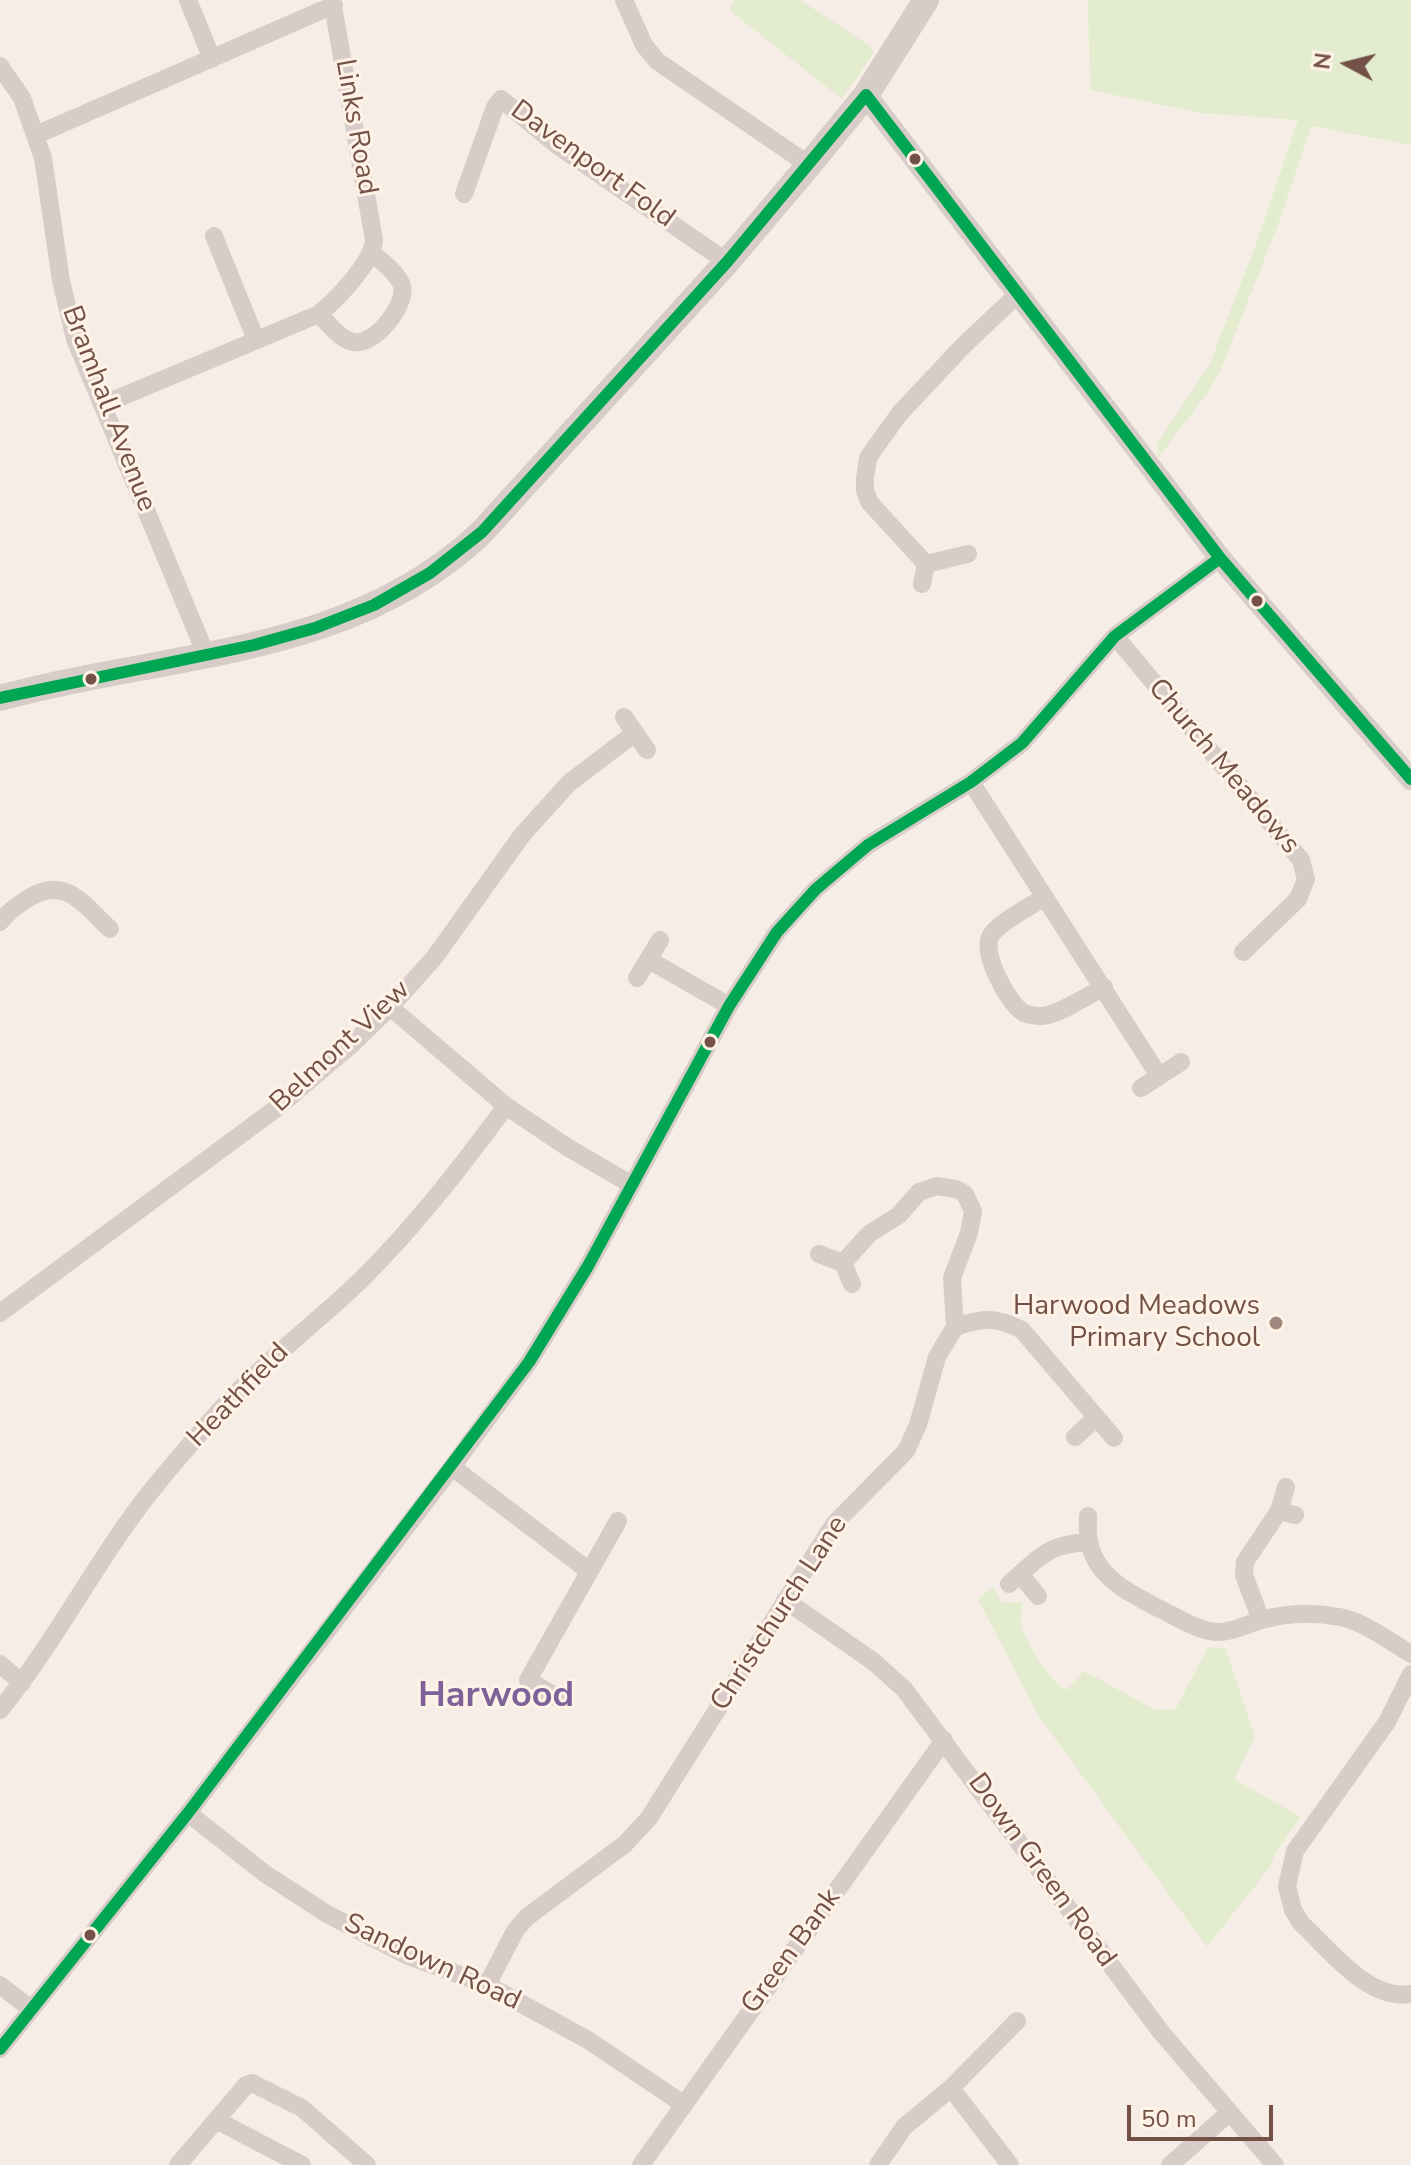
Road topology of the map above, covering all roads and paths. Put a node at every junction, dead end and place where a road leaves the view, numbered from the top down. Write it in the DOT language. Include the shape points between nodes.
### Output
graph roads {
  1 [pos="188,0"];
  2 [pos="624,0"];
  3 [pos="926,0"];
  4 [pos="333,2"];
  5 [pos="212,59"];
  6 [pos="0,66"];
  7 [pos="866,95"];
  8 [pos="36,135"];
  9 [pos="809,165"];
  10 [pos="464,194"];
  11 [pos="220,240"];
  12 [pos="372,253"];
  13 [pos="727,262"];
  14 [pos="1017,295"];
  15 [pos="319,314"];
  16 [pos="256,340"];
  17 [pos="102,405"];
  18 [pos="968,554"];
  19 [pos="1220,558"];
  20 [pos="926,564"];
  21 [pos="922,584"];
  22 [pos="1115,636"];
  23 [pos="207,657"];
  24 [pos="0,698"];
  25 [pos="647,750"];
  26 [pos="1411,779"];
  27 [pos="971,782"];
  28 [pos="1045,897"];
  29 [pos="0,922"];
  30 [pos="110,929"];
  31 [pos="660,940"];
  32 [pos="1243,952"];
  33 [pos="649,960"];
  34 [pos="637,978"];
  35 [pos="1104,987"];
  36 [pos="729,1006"];
  37 [pos="390,1007"];
  38 [pos="1181,1062"];
  39 [pos="1159,1076"];
  40 [pos="1141,1088"];
  41 [pos="506,1106"];
  42 [pos="632,1185"];
  43 [pos="819,1254"];
  44 [pos="843,1263"];
  45 [pos="852,1284"];
  46 [pos="0,1313"];
  47 [pos="955,1327"];
  48 [pos="1095,1419"];
  49 [pos="1075,1437"];
  50 [pos="1114,1438"];
  51 [pos="452,1467"];
  52 [pos="1286,1487"];
  53 [pos="1088,1516"];
  54 [pos="618,1521"];
  55 [pos="1089,1542"];
  56 [pos="589,1571"];
  57 [pos="1038,1596"];
  58 [pos="785,1600"];
  59 [pos="1261,1620"];
  60 [pos="1411,1654"];
  61 [pos="0,1664"];
  62 [pos="1411,1674"];
  63 [pos="22,1683"];
  64 [pos="558,1698"];
  65 [pos="0,1710"];
  66 [pos="944,1740"];
  67 [pos="188,1813"];
  68 [pos="0,1985"];
  69 [pos="487,1985"];
  70 [pos="1411,1994"];
  71 [pos="31,2009"];
  72 [pos="1017,2021"];
  73 [pos="0,2049"];
  74 [pos="951,2088"];
  75 [pos="683,2104"];
  76 [pos="1229,2113"];
  77 [pos="216,2120"];
  78 [pos="178,2165"];
  79 [pos="302,2165"];
  80 [pos="367,2165"];
  81 [pos="641,2165"];
  82 [pos="878,2165"];
  83 [pos="1010,2165"];
  84 [pos="1170,2165"];
  85 [pos="1275,2165"];
  1 -- 5 [label="street"];
  2 -- 9 [label="street" via="657,61"];
  3 -- 7 [label="main road"];
  4 -- 5 [label="street"];
  4 -- 12 [label="street, Links Road"];
  5 -- 8 [label="street"];
  6 -- 8 [label="street, Bramhall Avenue" via="22,98"];
  7 -- 9 [label="main road"];
  7 -- 14 [label="street"];
  8 -- 17 [label="street, Bramhall Avenue" via="67,311"];
  9 -- 13 [label="main road"];
  10 -- 13 [label="street, Davenport Fold" via="501,99 557,145"];
  11 -- 16 [label="street"];
  12 -- 15 [label="street"];
  12 -- 15 [label="street" via="394,273 403,291 375,338 365,343 347,340"];
  13 -- 23 [label="main road" via="455,557 348,617"];
  14 -- 19 [label="street"];
  14 -- 20 [label="street" via="900,413 856,484"];
  15 -- 16 [label="street"];
  16 -- 17 [label="street"];
  17 -- 23 [label="street, Bramhall Avenue"];
  18 -- 20 [label="street"];
  19 -- 22 [label="street"];
  19 -- 26 [label="street"];
  20 -- 21 [label="street"];
  22 -- 27 [label="street" via="1036,729"];
  22 -- 32 [label="street, Church Meadows" via="1301,860 1306,879 1298,899 1264,944"];
  23 -- 24 [label="main road"];
  25 -- 37 [label="street, Belmont View" via="629,725 569,783 522,835 434,958"];
  27 -- 28 [label="street"];
  27 -- 36 [label="street" via="868,845 816,889 777,932"];
  28 -- 35 [label="street"];
  28 -- 35 [label="street" via="999,927 987,946 990,962 1016,1007 1031,1015 1050,1015"];
  29 -- 30 [label="street" via="48,888 73,895 86,918"];
  31 -- 33 [label="street"];
  33 -- 34 [label="street"];
  33 -- 36 [label="street"];
  35 -- 39 [label="street"];
  36 -- 42 [label="street"];
  37 -- 41 [label="street"];
  37 -- 46 [label="street, Belmont View" via="278,1107"];
  38 -- 39 [label="street"];
  39 -- 40 [label="street"];
  41 -- 42 [label="street"];
  41 -- 63 [label="street, Heathfield" via="409,1230 208,1423 130,1519"];
  42 -- 51 [label="street" via="529,1362"];
  43 -- 44 [label="street"];
  44 -- 45 [label="street"];
  44 -- 47 [label="street" via="919,1192 937,1186 965,1194 973,1211 952,1278"];
  47 -- 48 [label="street" via="983,1318 1022,1330"];
  47 -- 58 [label="street, Christchurch Lane" via="937,1357 906,1451 834,1524"];
  48 -- 49 [label="street"];
  48 -- 50 [label="street"];
  51 -- 56 [label="street"];
  51 -- 67 [label="street"];
  52 -- 59 [label="street" via="1287,1513 1245,1562 1244,1575"];
  53 -- 55 [label="street"];
  54 -- 56 [label="street"];
  55 -- 57 [label="street" via="1048,1549 1014,1579"];
  55 -- 59 [label="street" via="1117,1585 1196,1626 1225,1632"];
  56 -- 64 [label="street" via="528,1680"];
  58 -- 66 [label="street, Down Green Road" via="874,1662 904,1689"];
  58 -- 69 [label="street, Christchurch Lane" via="649,1818 625,1844 527,1917"];
  59 -- 60 [label="street" via="1292,1614 1342,1617"];
  61 -- 63 [label="street"];
  62 -- 70 [label="street" via="1387,1722 1295,1851 1287,1886 1301,1923 1365,1983 1389,1993"];
  63 -- 65 [label="street, Heathfield"];
  66 -- 75 [label="street, Green Bank"];
  66 -- 76 [label="street, Down Green Road" via="1142,2007"];
  67 -- 69 [label="street, Sandown Road" via="327,1914 406,1955"];
  67 -- 71 [label="street"];
  68 -- 71 [label="street"];
  69 -- 75 [label="street, Sandown Road" via="588,2040"];
  71 -- 73 [label="street"];
  72 -- 74 [label="street"];
  74 -- 82 [label="street" via="904,2127"];
  74 -- 83 [label="street"];
  75 -- 81 [label="street, Green Bank"];
  76 -- 84 [label="street"];
  76 -- 85 [label="street, Down Green Road"];
  77 -- 78 [label="street"];
  77 -- 79 [label="street"];
  77 -- 80 [label="street" via="246,2085 257,2084 302,2108"];
}
